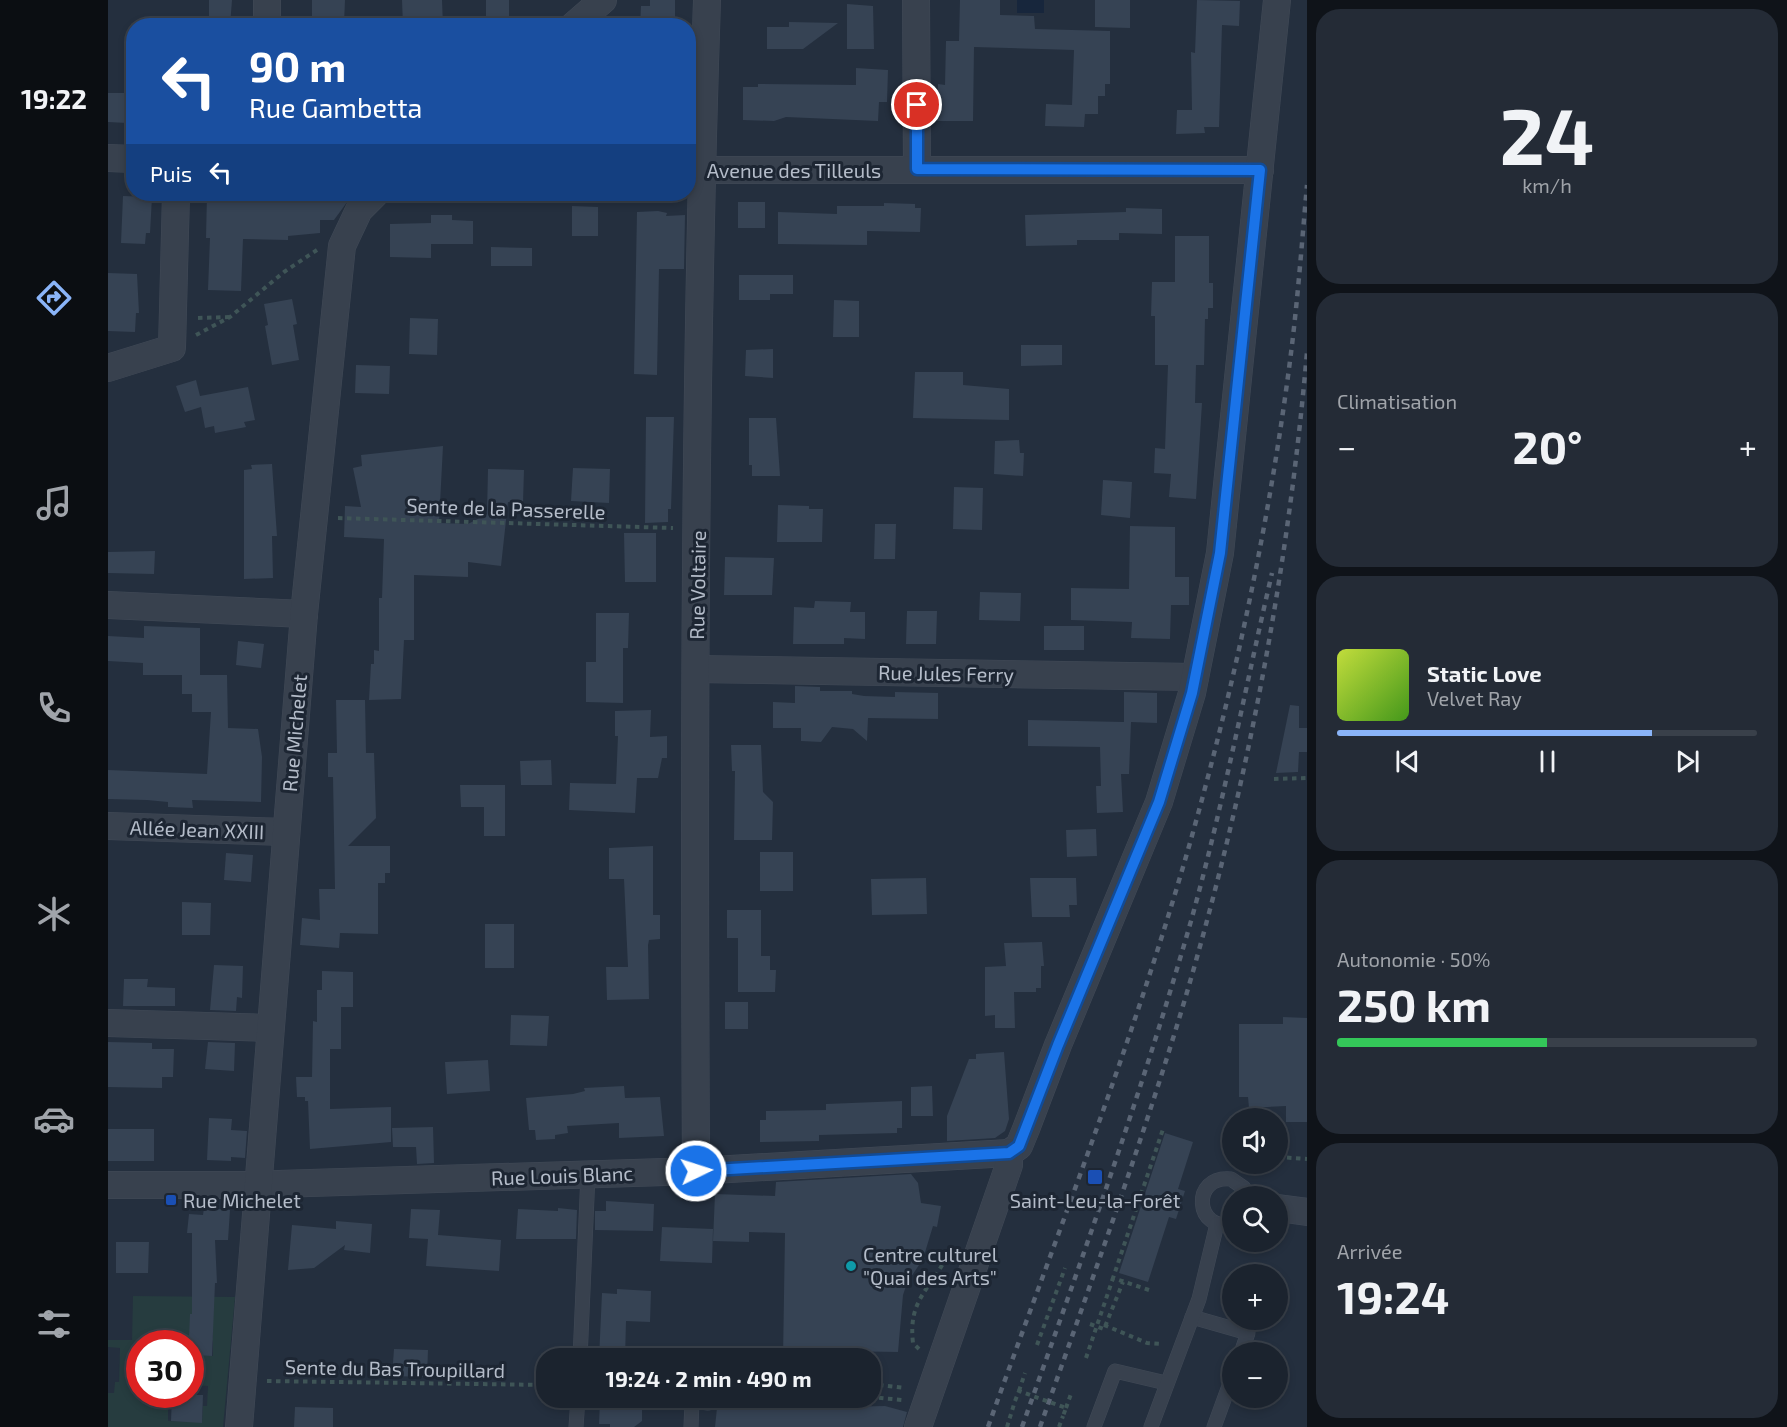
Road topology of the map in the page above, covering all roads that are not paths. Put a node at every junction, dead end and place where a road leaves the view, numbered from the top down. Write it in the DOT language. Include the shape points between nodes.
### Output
graph roads {
  1 [pos="267,0"];
  2 [pos="603,0"];
  3 [pos="707,0"];
  4 [pos="916,0"];
  5 [pos="1277,0"];
  6 [pos="267,18"];
  7 [pos="582,18"];
  8 [pos="696,156"];
  9 [pos="108,158"];
  10 [pos="126,159"];
  11 [pos="917,169"];
  12 [pos="696,170"];
  13 [pos="1260,170"];
  14 [pos="176,201"];
  15 [pos="368,201"];
  16 [pos="695,201"];
  17 [pos="108,368"];
  18 [pos="108,605"];
  19 [pos="304,614"];
  20 [pos="696,669"];
  21 [pos="1195,677"];
  22 [pos="108,825"];
  23 [pos="286,832"];
  24 [pos="108,1023"];
  25 [pos="270,1028"];
  26 [pos="1009,1153"];
  27 [pos="696,1171"];
  28 [pos="588,1174"];
  29 [pos="108,1185"];
  30 [pos="258,1185"];
  31 [pos="1240,1186"];
  32 [pos="1288,1209"];
  33 [pos="1307,1212"];
  34 [pos="1217,1224"];
  35 [pos="1222,1224"];
  36 [pos="1192,1317"];
  37 [pos="1245,1342"];
  38 [pos="580,1348"];
  39 [pos="1166,1383"];
  40 [pos="1222,1405"];
  41 [pos="577,1408"];
  42 [pos="692,1408"];
  43 [pos="239,1427"];
  44 [pos="576,1427"];
  45 [pos="691,1427"];
  46 [pos="918,1427"];
  47 [pos="1094,1427"];
  48 [pos="1151,1427"];
  49 [pos="1214,1427"];
  1 -- 6 [label="street"];
  2 -- 7 [label="street"];
  3 -- 8 [label="street, Rue Voltaire"];
  4 -- 11 [label="street"];
  5 -- 13 [label="street"];
  9 -- 10 [label="street"];
  11 -- 12 [label="street, Avenue des Tilleuls"];
  11 -- 13 [label="street, Avenue des Tilleuls"];
  13 -- 21 [label="street" via="1220,553"];
  14 -- 17 [label="street" via="172,348"];
  15 -- 19 [label="street, Rue Michelet" via="359,210 342,246"];
  16 -- 20 [label="street, Rue Voltaire"];
  18 -- 19 [label="street"];
  19 -- 23 [label="street, Rue Michelet"];
  20 -- 21 [label="street, Rue Jules Ferry"];
  20 -- 27 [label="street, Rue Voltaire"];
  21 -- 26 [label="street" via="1159,802 1019,1146"];
  22 -- 23 [label="street, Allée Jean XXIII"];
  23 -- 25 [label="street, Rue Michelet"];
  24 -- 25 [label="street"];
  25 -- 30 [label="street, Rue Michelet"];
  26 -- 27 [label="street, Rue Louis Blanc"];
  26 -- 46 [label="street" via="1006,1175"];
  27 -- 28 [label="street, Rue Louis Blanc"];
  28 -- 30 [label="street, Rue Louis Blanc"];
  28 -- 38 [label="lane"];
  29 -- 30 [label="street, Rue Louis Blanc"];
  30 -- 43 [label="street, Rue Michelet"];
  31 -- 34 [label="lane" via="1231,1179 1209,1185 1202,1207"];
  32 -- 33 [label="street"];
  34 -- 35 [label="lane"];
  34 -- 36 [label="lane"];
  36 -- 37 [label="lane" via="1248,1334"];
  36 -- 39 [label="lane"];
  39 -- 47 [label="lane" via="1115,1371"];
  39 -- 48 [label="lane"];
  40 -- 49 [label="lane"];
  41 -- 44 [label="lane"];
  42 -- 45 [label="lane"];
}
